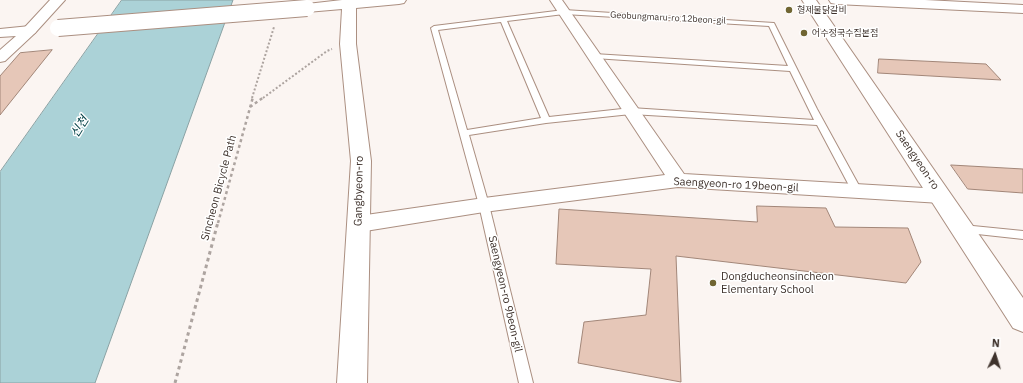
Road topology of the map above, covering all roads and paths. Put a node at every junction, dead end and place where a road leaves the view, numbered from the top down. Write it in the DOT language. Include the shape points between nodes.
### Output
graph roads {
  1 [pos="58,0"];
  2 [pos="399,0"];
  3 [pos="808,0"];
  4 [pos="836,0"];
  5 [pos="349,2"];
  6 [pos="560,6"];
  7 [pos="1023,8"];
  8 [pos="503,19"];
  9 [pos="276,24"];
  10 [pos="30,30"];
  11 [pos="0,33"];
  12 [pos="348,44"];
  13 [pos="594,56"];
  14 [pos="0,58"];
  15 [pos="792,69"];
  16 [pos="249,108"];
  17 [pos="631,111"];
  18 [pos="546,120"];
  19 [pos="819,123"];
  20 [pos="463,133"];
  21 [pos="678,180"];
  22 [pos="857,191"];
  23 [pos="941,196"];
  24 [pos="484,205"];
  25 [pos="359,224"];
  26 [pos="963,229"];
  27 [pos="1023,235"];
  28 [pos="1023,320"];
  29 [pos="175,383"];
  30 [pos="352,383"];
  31 [pos="526,383"];
  1 -- 10 [label="street"];
  2 -- 5 [label="street"];
  3 -- 23 [label="street, Saengyeon-ro"];
  4 -- 7 [label="street"];
  5 -- 10 [label="street, bridge" via="307,8"];
  5 -- 12 [label="street, Gangbyeon-ro"];
  6 -- 8 [label="lane, Geobungmaru-ro 12beon-gil"];
  6 -- 13 [label="street"];
  6 -- 15 [label="lane, Geobungmaru-ro 12beon-gil" via="772,24"];
  8 -- 18 [label="lane"];
  8 -- 20 [label="lane, Geobungmaru-ro 12beon-gil" via="434,28"];
  9 -- 16 [label="path, Sincheon Bicycle Path"];
  10 -- 11 [label="street"];
  10 -- 14 [label="street"];
  12 -- 16 [label="path" via="327,51"];
  12 -- 25 [label="street, Gangbyeon-ro" via="362,161"];
  13 -- 15 [label="lane"];
  13 -- 17 [label="street"];
  15 -- 19 [label="lane"];
  16 -- 29 [label="path, Sincheon Bicycle Path"];
  17 -- 18 [label="lane"];
  17 -- 19 [label="lane"];
  17 -- 21 [label="street"];
  18 -- 20 [label="lane"];
  19 -- 22 [label="lane"];
  20 -- 24 [label="lane"];
  21 -- 22 [label="street, Saengyeon-ro 19beon-gil"];
  21 -- 24 [label="street, Saengyeon-ro 19beon-gil"];
  22 -- 23 [label="street, Saengyeon-ro 19beon-gil"];
  23 -- 26 [label="street, Saengyeon-ro"];
  24 -- 25 [label="street, Saengyeon-ro 19beon-gil"];
  24 -- 31 [label="lane, Saengyeon-ro 9beon-gil"];
  25 -- 30 [label="street, Gangbyeon-ro"];
  26 -- 27 [label="lane"];
  26 -- 28 [label="street, Saengyeon-ro"];
}
